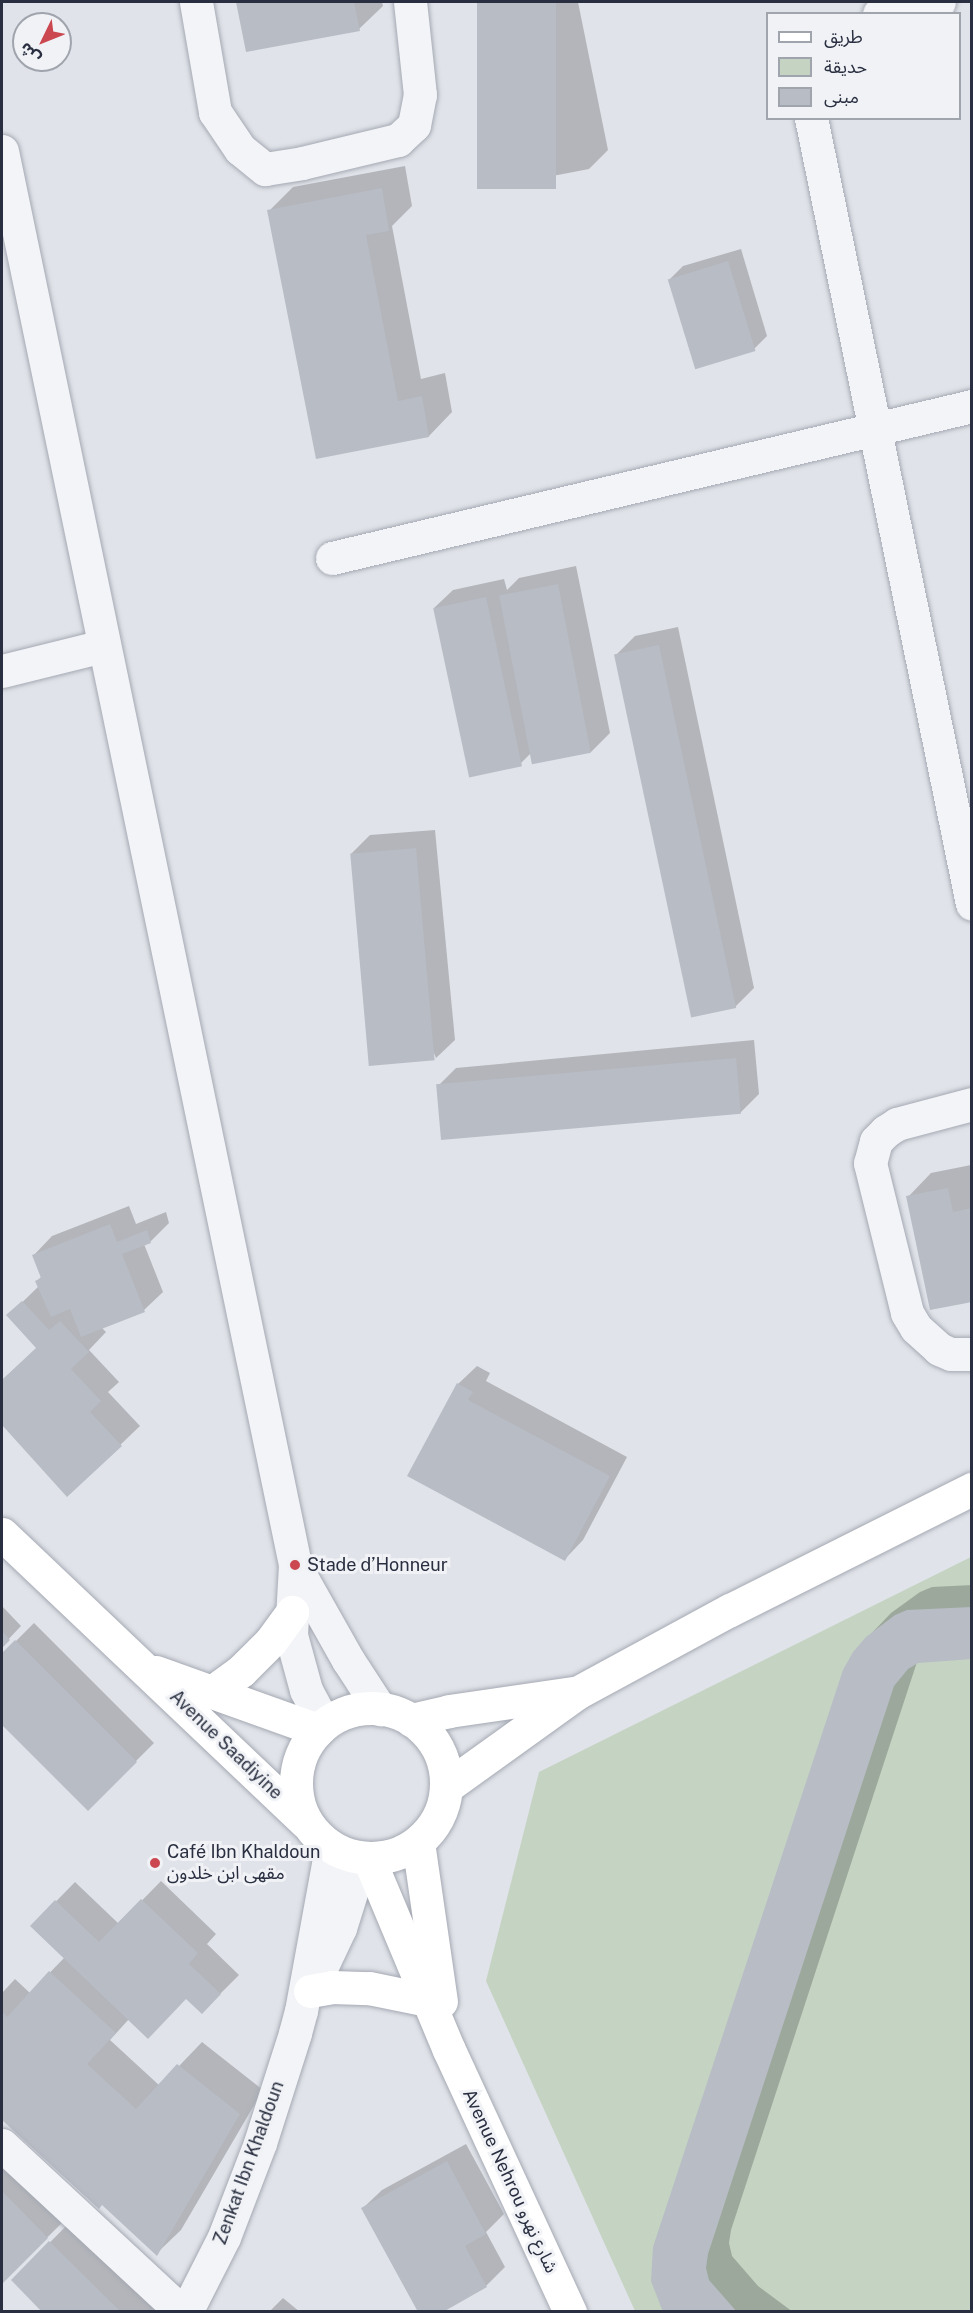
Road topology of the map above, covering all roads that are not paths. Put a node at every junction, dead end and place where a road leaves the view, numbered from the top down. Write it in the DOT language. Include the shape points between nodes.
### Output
graph roads {
  1 [pos="195,2"];
  2 [pos="410,2"];
  3 [pos="939,2"];
  4 [pos="889,12"];
  5 [pos="811,120"];
  6 [pos="2,152"];
  7 [pos="972,406"];
  8 [pos="873,429"];
  9 [pos="332,558"];
  10 [pos="103,646"];
  11 [pos="2,671"];
  12 [pos="972,904"];
  13 [pos="972,1104"];
  14 [pos="972,1354"];
  15 [pos="972,1489"];
  16 [pos="2,1534"];
  17 [pos="295,1565"];
  18 [pos="292,1612"];
  19 [pos="144,1667"];
  20 [pos="212,1692"];
  21 [pos="577,1693"];
  22 [pos="380,1709"];
  23 [pos="411,1720"];
  24 [pos="321,1727"];
  25 [pos="446,1787"];
  26 [pos="307,1823"];
  27 [pos="418,1842"];
  28 [pos="331,1847"];
  29 [pos="366,1858"];
  30 [pos="427,2000"];
  31 [pos="306,2001"];
  32 [pos="449,2050"];
  33 [pos="2,2145"];
  34 [pos="184,2312"];
  35 [pos="570,2312"];
  1 -- 2 [label="street" via="215,112 240,149 266,169 398,140 414,125 420,95"];
  3 -- 4 [label="street"];
  5 -- 8 [label="street"];
  6 -- 10 [label="street"];
  7 -- 8 [label="street"];
  8 -- 9 [label="street"];
  8 -- 12 [label="street"];
  10 -- 11 [label="street"];
  10 -- 17 [label="street"];
  13 -- 14 [label="street" via="897,1124 876,1141 870,1163 907,1313 916,1328 939,1349 951,1354"];
  15 -- 21 [label="main road" via="730,1610"];
  16 -- 19 [label="main road, Avenue Saadiyine"];
  17 -- 18 [label="street"];
  17 -- 22 [label="street"];
  18 -- 20 [label="main road" via="256,1656"];
  18 -- 24 [label="street" via="291,1635 298,1664"];
  19 -- 20 [label="main road, Avenue Saadiyine"];
  19 -- 26 [label="main road, Avenue Saadiyine"];
  20 -- 24 [label="main road, Avenue Saadiyine"];
  21 -- 23 [label="main road"];
  21 -- 25 [label="main road"];
  22 -- 23 [label="main road"];
  22 -- 24 [label="main road" via="351,1712"];
  23 -- 25 [label="main road" via="438,1749"];
  24 -- 26 [label="main road" via="303,1750 296,1775 298,1799"];
  25 -- 27 [label="main road" via="442,1808"];
  26 -- 28 [label="main road"];
  27 -- 29 [label="main road" via="398,1854"];
  27 -- 32 [label="main road, Avenue Nehrou شارع نهرو"];
  28 -- 29 [label="main road"];
  28 -- 31 [label="street, Zenkat Ibn Khaldoun"];
  29 -- 30 [label="main road, Avenue Nehrou شارع نهرو"];
  29 -- 31 [label="street, Zenkat Ibn Khaldoun"];
  30 -- 31 [label="main road" via="369,1988 332,1987"];
  30 -- 32 [label="main road, Avenue Nehrou شارع نهرو"];
  31 -- 34 [label="street, Zenkat Ibn Khaldoun" via="224,2237"];
  32 -- 35 [label="main road, Avenue Nehrou شارع نهرو"];
  33 -- 34 [label="street"];
}
